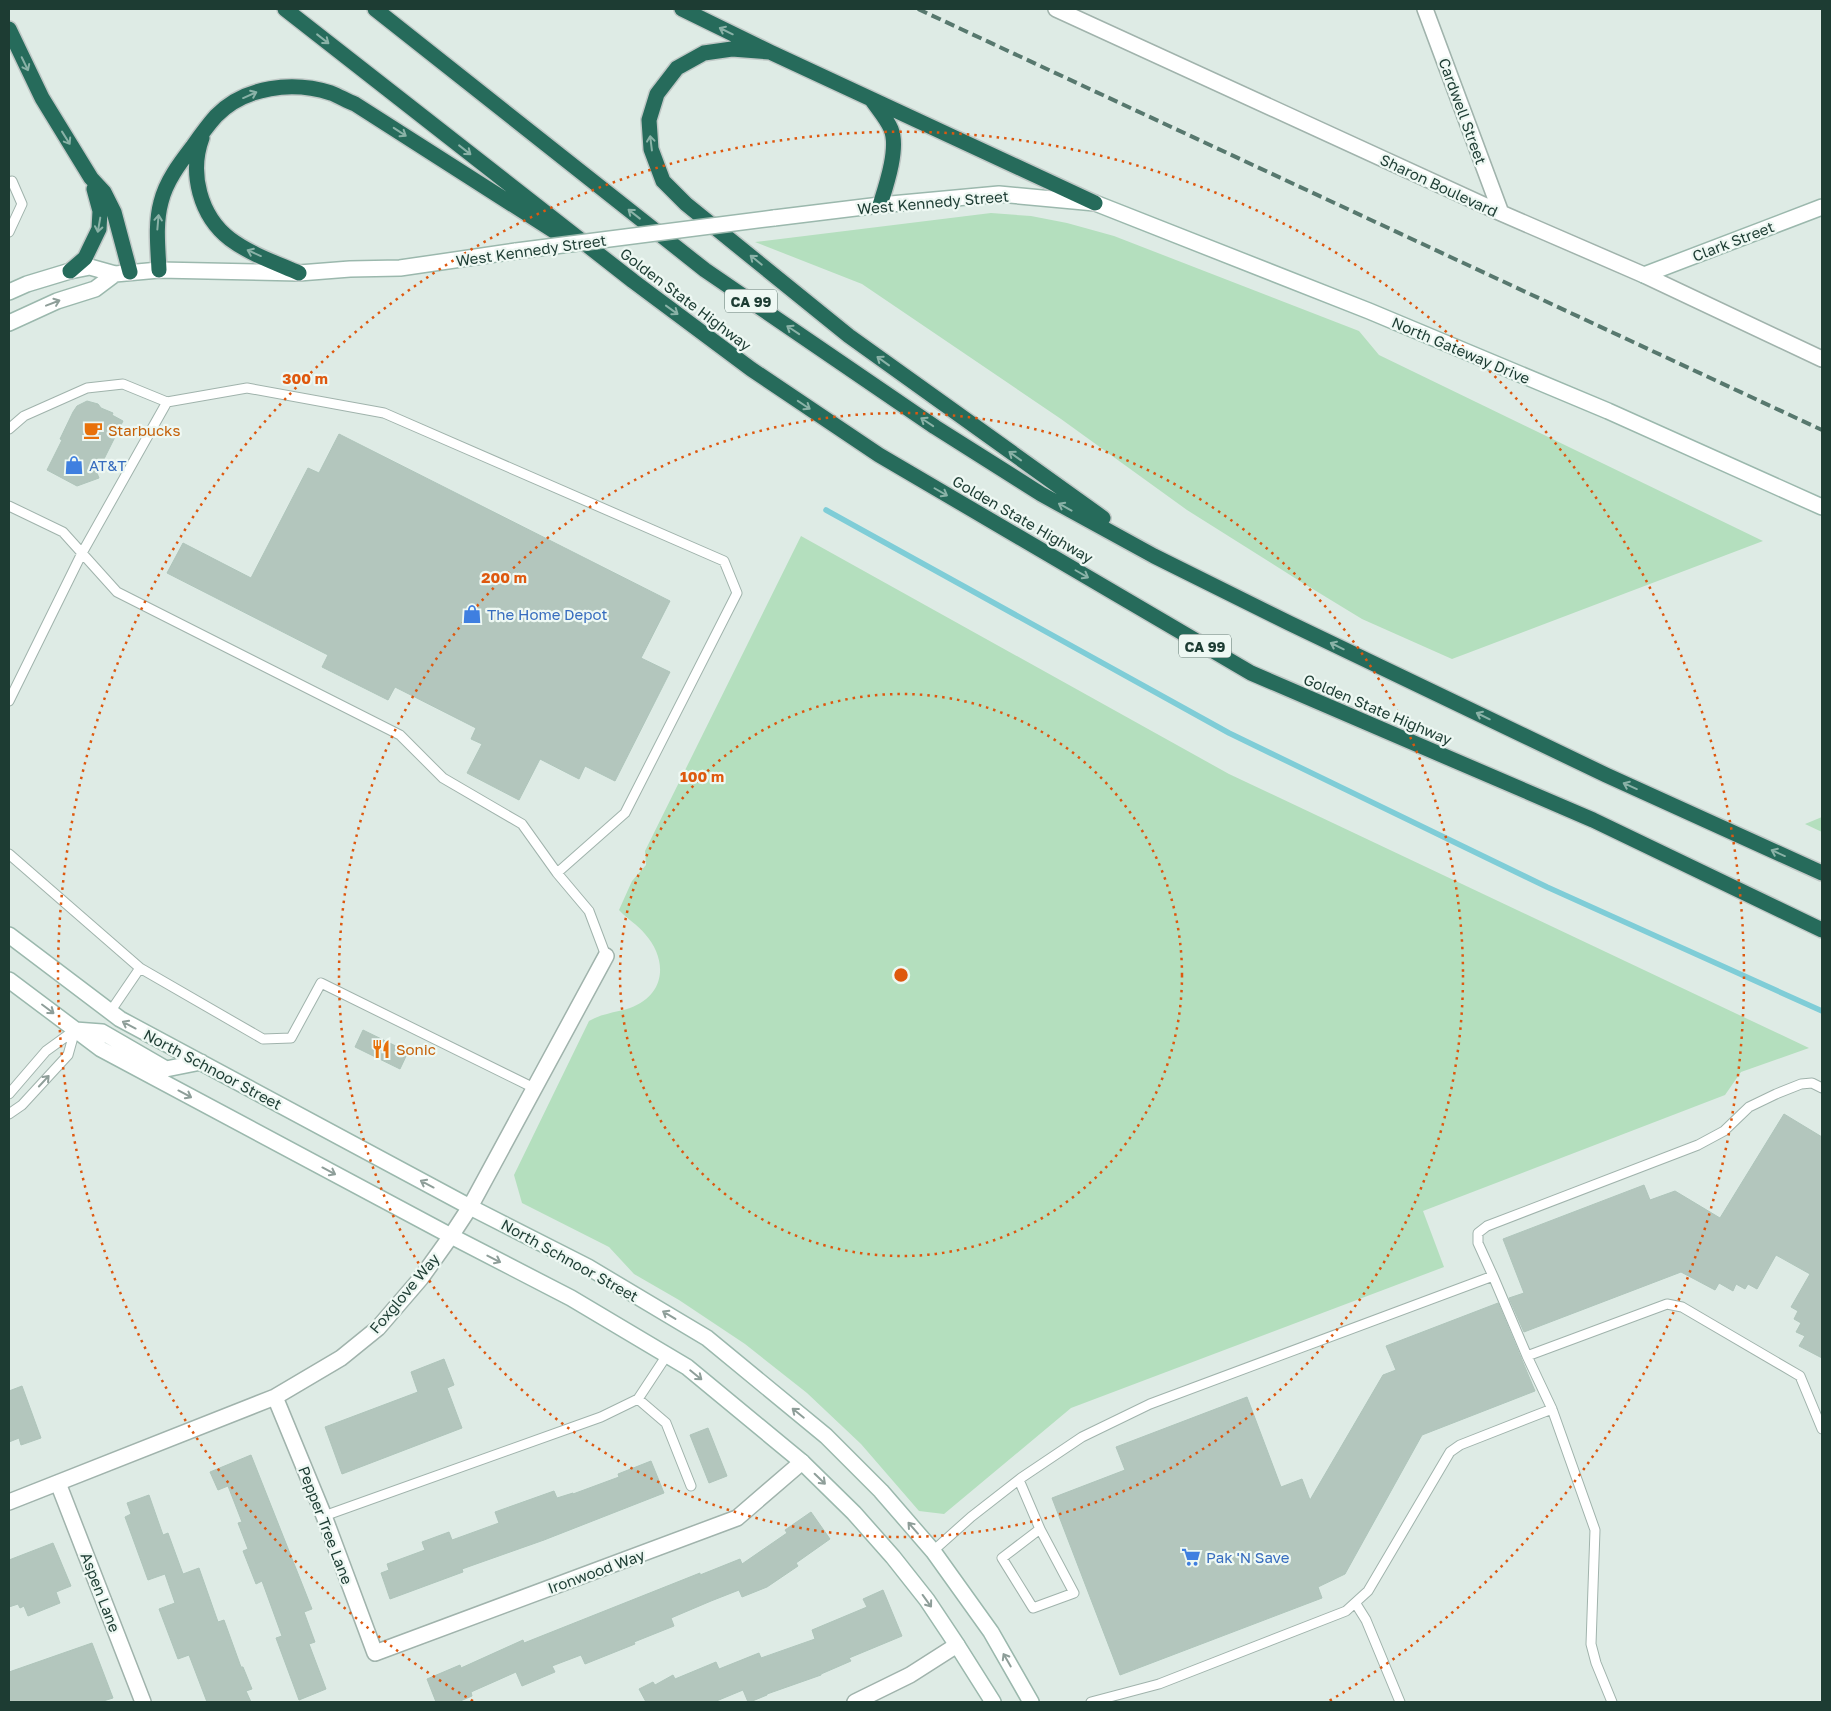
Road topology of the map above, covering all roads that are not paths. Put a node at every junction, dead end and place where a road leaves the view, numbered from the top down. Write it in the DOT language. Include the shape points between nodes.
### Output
graph roads {
  1 [pos="285,9"];
  2 [pos="375,9"];
  3 [pos="682,9"];
  4 [pos="1056,9"];
  5 [pos="1425,9"];
  6 [pos="9,29"];
  7 [pos="770,52"];
  8 [pos="871,98"];
  9 [pos="204,131"];
  10 [pos="91,178"];
  11 [pos="9,182"];
  12 [pos="1095,203"];
  13 [pos="880,205"];
  14 [pos="1822,207"];
  15 [pos="1500,213"];
  16 [pos="9,232"];
  17 [pos="159,270"];
  18 [pos="70,271"];
  19 [pos="122,273"];
  20 [pos="299,273"];
  21 [pos="1644,275"];
  22 [pos="633,281"];
  23 [pos="9,292"];
  24 [pos="9,323"];
  25 [pos="1822,359"];
  26 [pos="167,402"];
  27 [pos="9,429"];
  28 [pos="9,506"];
  29 [pos="1822,507"];
  30 [pos="82,553"];
  31 [pos="1154,556"];
  32 [pos="9,702"];
  33 [pos="9,854"];
  34 [pos="557,873"];
  35 [pos="1822,873"];
  36 [pos="1822,930"];
  37 [pos="9,935"];
  38 [pos="606,956"];
  39 [pos="140,968"];
  40 [pos="9,980"];
  41 [pos="110,1012"];
  42 [pos="75,1030"];
  43 [pos="201,1062"];
  44 [pos="534,1088"];
  45 [pos="1822,1088"];
  46 [pos="9,1094"];
  47 [pos="9,1114"];
  48 [pos="470,1207"];
  49 [pos="451,1236"];
  50 [pos="1493,1276"];
  51 [pos="667,1355"];
  52 [pos="1527,1356"];
  53 [pos="275,1397"];
  54 [pos="638,1399"];
  55 [pos="1552,1409"];
  56 [pos="1822,1429"];
  57 [pos="802,1462"];
  58 [pos="1019,1480"];
  59 [pos="58,1483"];
  60 [pos="691,1486"];
  61 [pos="9,1502"];
  62 [pos="324,1516"];
  63 [pos="1040,1529"];
  64 [pos="933,1551"];
  65 [pos="1356,1604"];
  66 [pos="957,1645"];
  67 [pos="375,1653"];
  68 [pos="143,1702"];
  69 [pos="855,1702"];
  70 [pos="992,1702"];
  71 [pos="1031,1702"];
  72 [pos="1090,1702"];
  73 [pos="1400,1702"];
  74 [pos="1612,1702"];
  1 -- 22 [label="highway, Golden State Highway / CA 99, one-way"];
  31 -- 2 [label="highway, Golden State Highway / CA 99, one-way" via="1041,494 943,432 705,270"];
  7 -- 3 [label="highway, one-way"];
  4 -- 15 [label="street, Sharon Boulevard"];
  5 -- 15 [label="street, Cardwell Street"];
  6 -- 10 [label="highway, one-way" via="42,98"];
  7 -- 8 [label="highway"];
  31 -- 7 [label="highway, one-way" via="849,336 686,204 663,181 651,149 649,120 656,94 677,68 704,53 732,49"];
  8 -- 12 [label="highway"];
  8 -- 13 [label="highway" via="892,130 893,152 888,184"];
  17 -- 9 [label="highway, one-way" via="157,224 161,202 179,164"];
  20 -- 9 [label="highway, one-way" via="229,239 215,223 203,205 197,183 197,150"];
  9 -- 22 [label="highway, one-way" via="234,102 256,92 280,87 330,93 355,104"];
  10 -- 18 [label="highway, one-way" via="100,210 99,229 85,258"];
  10 -- 19 [label="highway" via="104,192 114,212"];
  11 -- 16 [label="lane" via="12,181 22,204"];
  12 -- 13 [label="street, West Kennedy Street" via="999,194"];
  12 -- 29 [label="street, North Gateway Drive" via="1369,311 1608,411"];
  13 -- 20 [label="street, West Kennedy Street, bridge" via="400,268"];
  14 -- 21 [label="street, Clark Street"];
  15 -- 21 [label="street, Sharon Boulevard"];
  17 -- 19 [label="street, West Kennedy Street"];
  17 -- 20 [label="street, West Kennedy Street"];
  18 -- 19 [label="street, West Kennedy Street" via="90,267"];
  18 -- 23 [label="street, West Kennedy Street"];
  24 -- 19 [label="street, one-way" via="57,301 95,289"];
  21 -- 25 [label="street, Sharon Boulevard"];
  22 -- 36 [label="highway, Golden State Highway / CA 99, one-way" via="751,369 879,455 1251,673 1593,820"];
  26 -- 27 [label="lane" via="123,384 87,388 24,416"];
  26 -- 30 [label="lane"];
  26 -- 34 [label="lane" via="246,388 384,413 724,561 737,593 625,813"];
  28 -- 30 [label="lane" via="63,532"];
  30 -- 32 [label="lane"];
  30 -- 34 [label="lane" via="117,592 400,735 442,778 522,824"];
  35 -- 31 [label="highway, Golden State Highway / CA 99, one-way" via="1606,775"];
  33 -- 39 [label="lane"];
  34 -- 38 [label="lane" via="589,910"];
  37 -- 41 [label="street, North Schnoor Street"];
  38 -- 44 [label="street, Foxglove Way"];
  39 -- 41 [label="lane"];
  39 -- 44 [label="lane" via="264,1039 291,1038 321,982"];
  40 -- 42 [label="street, one-way"];
  43 -- 41 [label="street, North Schnoor Street, one-way"];
  42 -- 43 [label="street" via="102,1032 166,1068"];
  42 -- 46 [label="lane" via="46,1051"];
  47 -- 42 [label="lane, one-way" via="22,1105 68,1055"];
  42 -- 49 [label="street, one-way" via="101,1049"];
  48 -- 43 [label="street, North Schnoor Street, one-way"];
  44 -- 48 [label="street, Foxglove Way"];
  45 -- 50 [label="lane" via="1812,1083 1801,1084 1776,1094 1749,1107 1724,1131 1698,1145 1487,1226 1478,1233 1478,1243"];
  48 -- 49 [label="street, Foxglove Way"];
  64 -- 48 [label="street, North Schnoor Street, one-way" via="881,1491 826,1436 707,1338 588,1267"];
  49 -- 51 [label="street, one-way" via="571,1298"];
  49 -- 53 [label="street, Foxglove Way" via="421,1278 378,1328 341,1358"];
  50 -- 52 [label="lane"];
  50 -- 58 [label="lane" via="1150,1404 1082,1437"];
  51 -- 54 [label="lane"];
  51 -- 57 [label="street, one-way" via="687,1367"];
  52 -- 55 [label="lane"];
  52 -- 56 [label="lane" via="1667,1304 1682,1307 1800,1376"];
  53 -- 59 [label="street, Foxglove Way"];
  53 -- 62 [label="street, Pepper Tree Lane"];
  54 -- 60 [label="lane" via="666,1423"];
  54 -- 62 [label="lane" via="601,1417"];
  55 -- 65 [label="lane" via="1460,1445 1450,1452 1368,1591"];
  55 -- 74 [label="lane" via="1595,1530 1591,1644"];
  57 -- 66 [label="street, one-way" via="893,1557"];
  57 -- 67 [label="street, Ironwood Way" via="737,1518"];
  58 -- 63 [label="lane"];
  58 -- 64 [label="lane" via="970,1517"];
  59 -- 61 [label="street, Foxglove Way"];
  59 -- 68 [label="street, Aspen Lane"];
  62 -- 67 [label="street, Pepper Tree Lane"];
  63 -- 63 [label="lane" via="1002,1558 1033,1608 1074,1593"];
  71 -- 64 [label="street, North Schnoor Street, one-way" via="991,1632"];
  65 -- 72 [label="lane" via="1346,1611 1159,1684"];
  65 -- 73 [label="lane" via="1366,1620"];
  66 -- 69 [label="street" via="910,1675"];
  66 -- 70 [label="street"];
}
